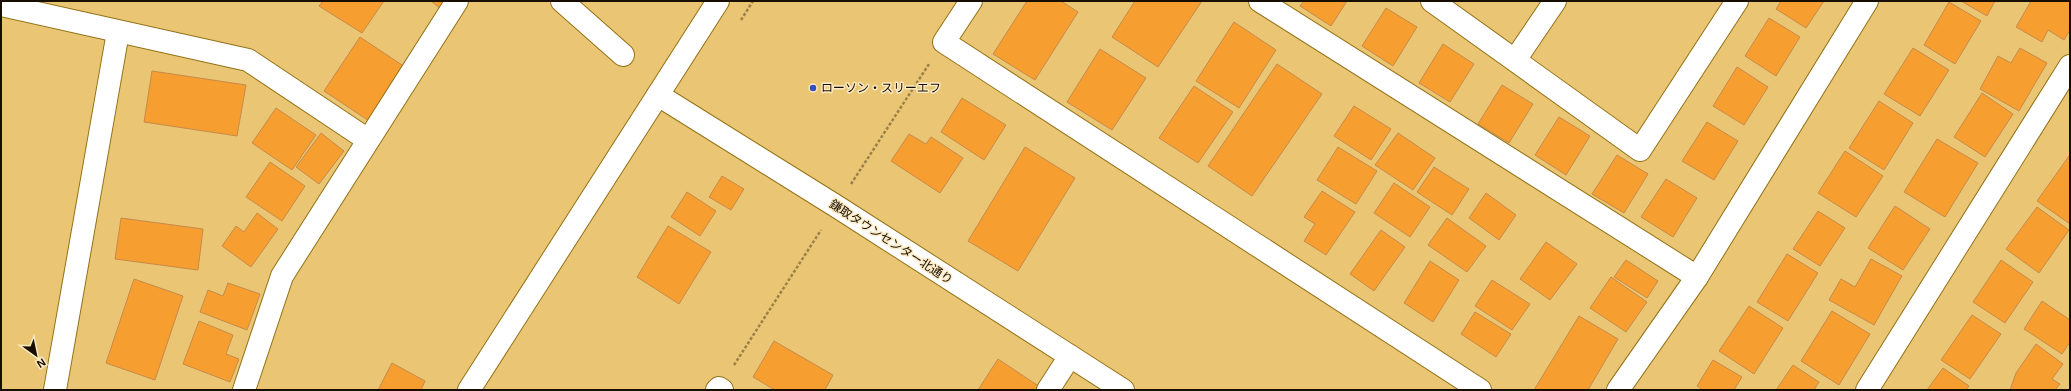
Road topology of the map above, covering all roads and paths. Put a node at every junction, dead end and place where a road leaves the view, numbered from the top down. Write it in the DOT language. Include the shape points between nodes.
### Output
graph roads {
  1 [pos="457,1"];
  2 [pos="562,1"];
  3 [pos="718,1"];
  4 [pos="971,1"];
  5 [pos="1260,1"];
  6 [pos="1432,1"];
  7 [pos="1555,1"];
  8 [pos="1737,1"];
  9 [pos="1867,1"];
  10 [pos="1,5"];
  11 [pos="118,32"];
  12 [pos="623,54"];
  13 [pos="1515,60"];
  14 [pos="2070,66"];
  15 [pos="658,95"];
  16 [pos="368,140"];
  17 [pos="1697,277"];
  18 [pos="1070,356"];
  19 [pos="55,390"];
  20 [pos="244,390"];
  21 [pos="469,390"];
  22 [pos="717,390"];
  23 [pos="722,390"];
  24 [pos="1048,390"];
  25 [pos="1123,390"];
  26 [pos="1480,390"];
  27 [pos="1618,390"];
  28 [pos="1867,390"];
  1 -- 16 [label="street"];
  2 -- 12 [label="street"];
  3 -- 15 [label="street"];
  4 -- 26 [label="street" via="944,42"];
  5 -- 17 [label="street"];
  6 -- 13 [label="street"];
  7 -- 13 [label="street"];
  8 -- 13 [label="street" via="1640,150"];
  9 -- 17 [label="street"];
  10 -- 11 [label="street"];
  11 -- 16 [label="street" via="248,60"];
  11 -- 19 [label="street"];
  14 -- 28 [label="street"];
  15 -- 18 [label="street, 鎌取タウンセンター北通り"];
  15 -- 21 [label="street"];
  16 -- 20 [label="street" via="282,276"];
  17 -- 27 [label="street"];
  18 -- 24 [label="street"];
  18 -- 25 [label="street, 鎌取タウンセンター北通り"];
  22 -- 23 [label="street"];
}
